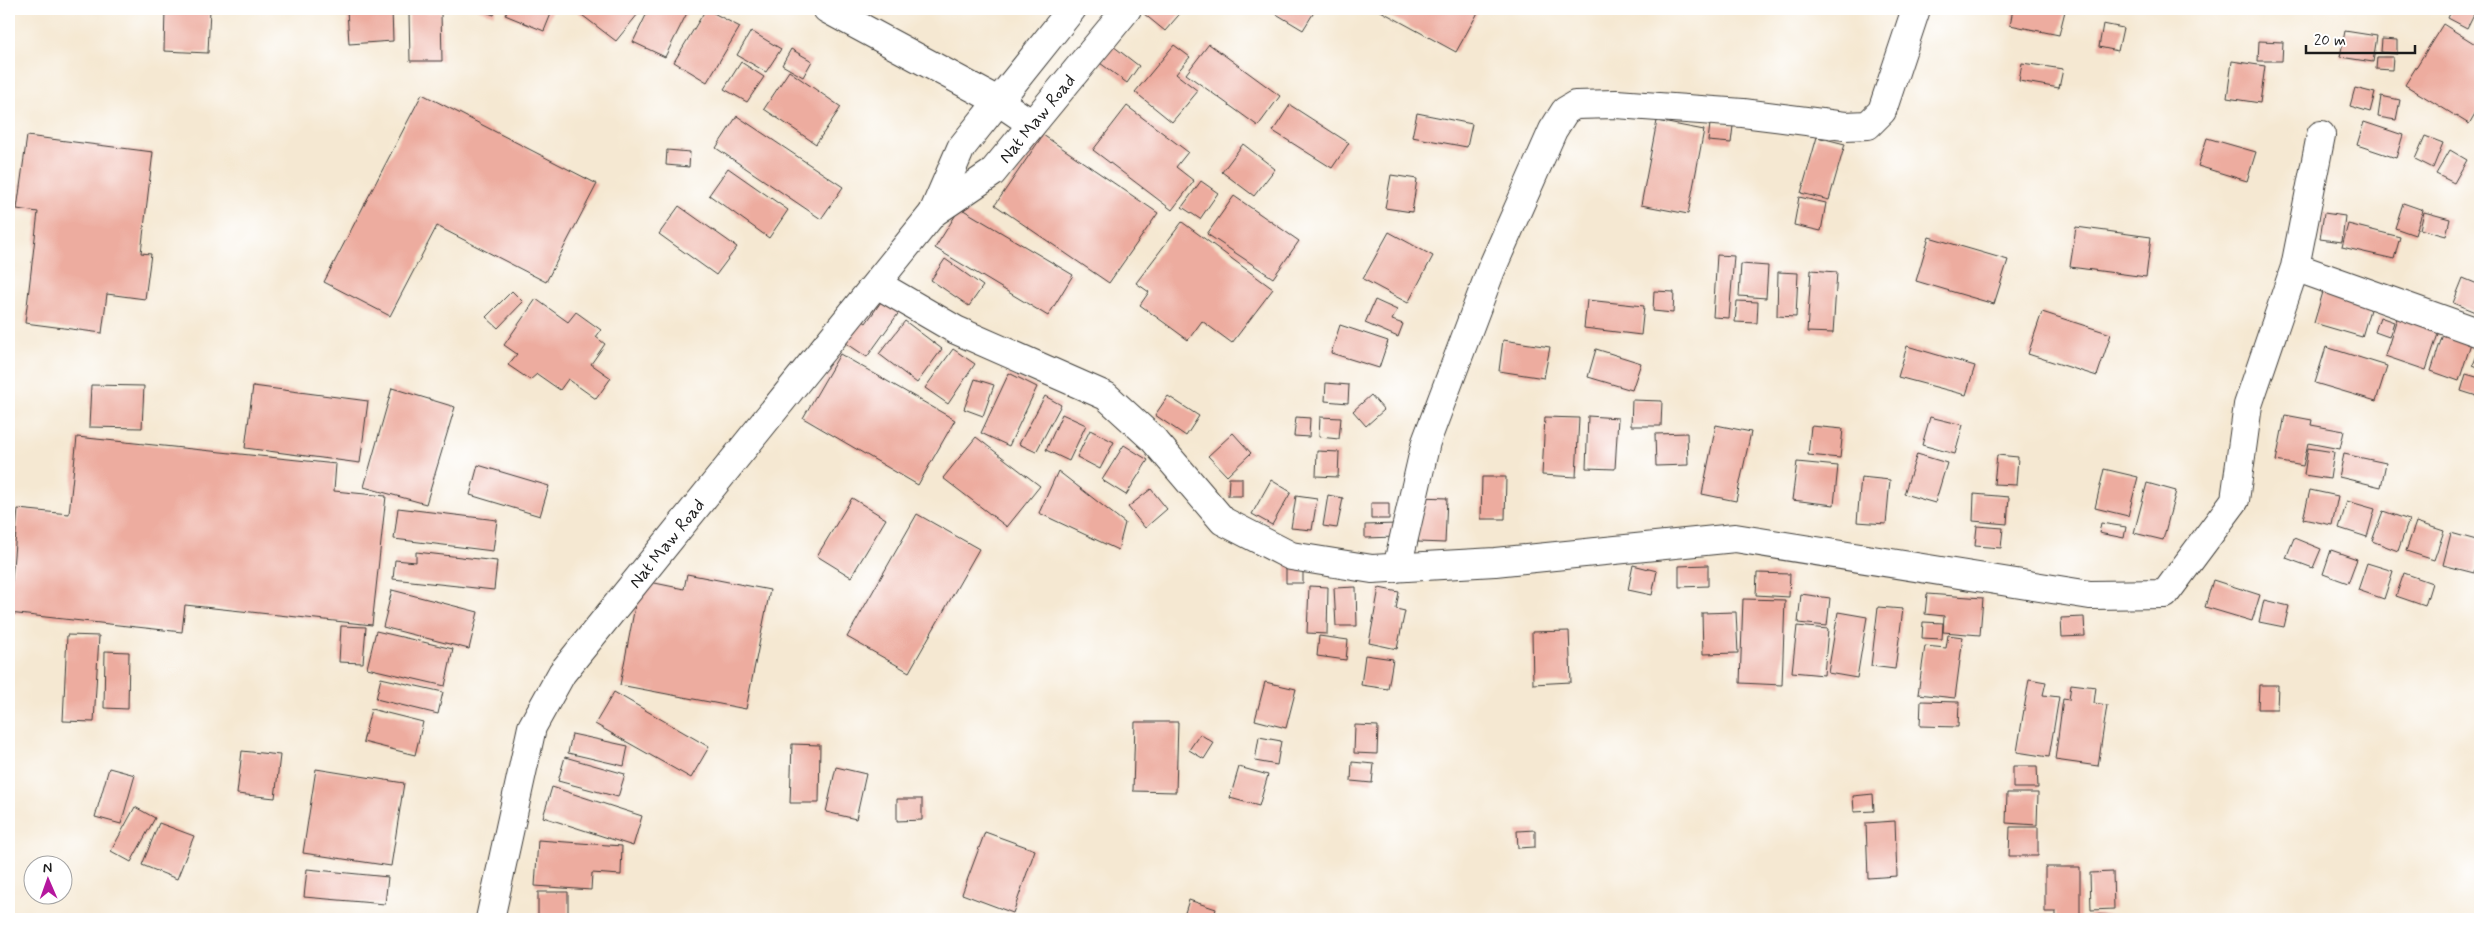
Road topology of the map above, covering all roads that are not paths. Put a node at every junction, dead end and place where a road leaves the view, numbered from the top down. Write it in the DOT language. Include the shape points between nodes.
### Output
graph roads {
  1 [pos="827,9"];
  2 [pos="1072,9"];
  3 [pos="1127,9"];
  4 [pos="1916,9"];
  5 [pos="998,101"];
  6 [pos="1032,124"];
  7 [pos="2321,135"];
  8 [pos="933,213"];
  9 [pos="2295,267"];
  10 [pos="877,284"];
  11 [pos="2480,334"];
  12 [pos="1397,568"];
  13 [pos="490,919"];
  1 -- 5 [label="street"];
  2 -- 5 [label="street, Nat Maw Road"];
  3 -- 6 [label="street, Nat Maw Road"];
  4 -- 12 [label="street" via="1882,111 1868,125 1845,126 1743,113 1616,104 1575,105 1565,111 1553,130 1491,270 1426,442"];
  5 -- 6 [label="street"];
  5 -- 8 [label="street, Nat Maw Road" via="961,148"];
  6 -- 8 [label="street, Nat Maw Road" via="992,173"];
  7 -- 9 [label="street"];
  8 -- 10 [label="street, Nat Maw Road"];
  9 -- 11 [label="street"];
  9 -- 12 [label="street" via="2248,405 2235,500 2165,594 2090,594 1735,538 1495,562"];
  10 -- 12 [label="street" via="956,330 1106,396 1153,439 1223,521 1291,556 1372,569"];
  10 -- 13 [label="street, Nat Maw Road" via="562,673 532,727"];
}
